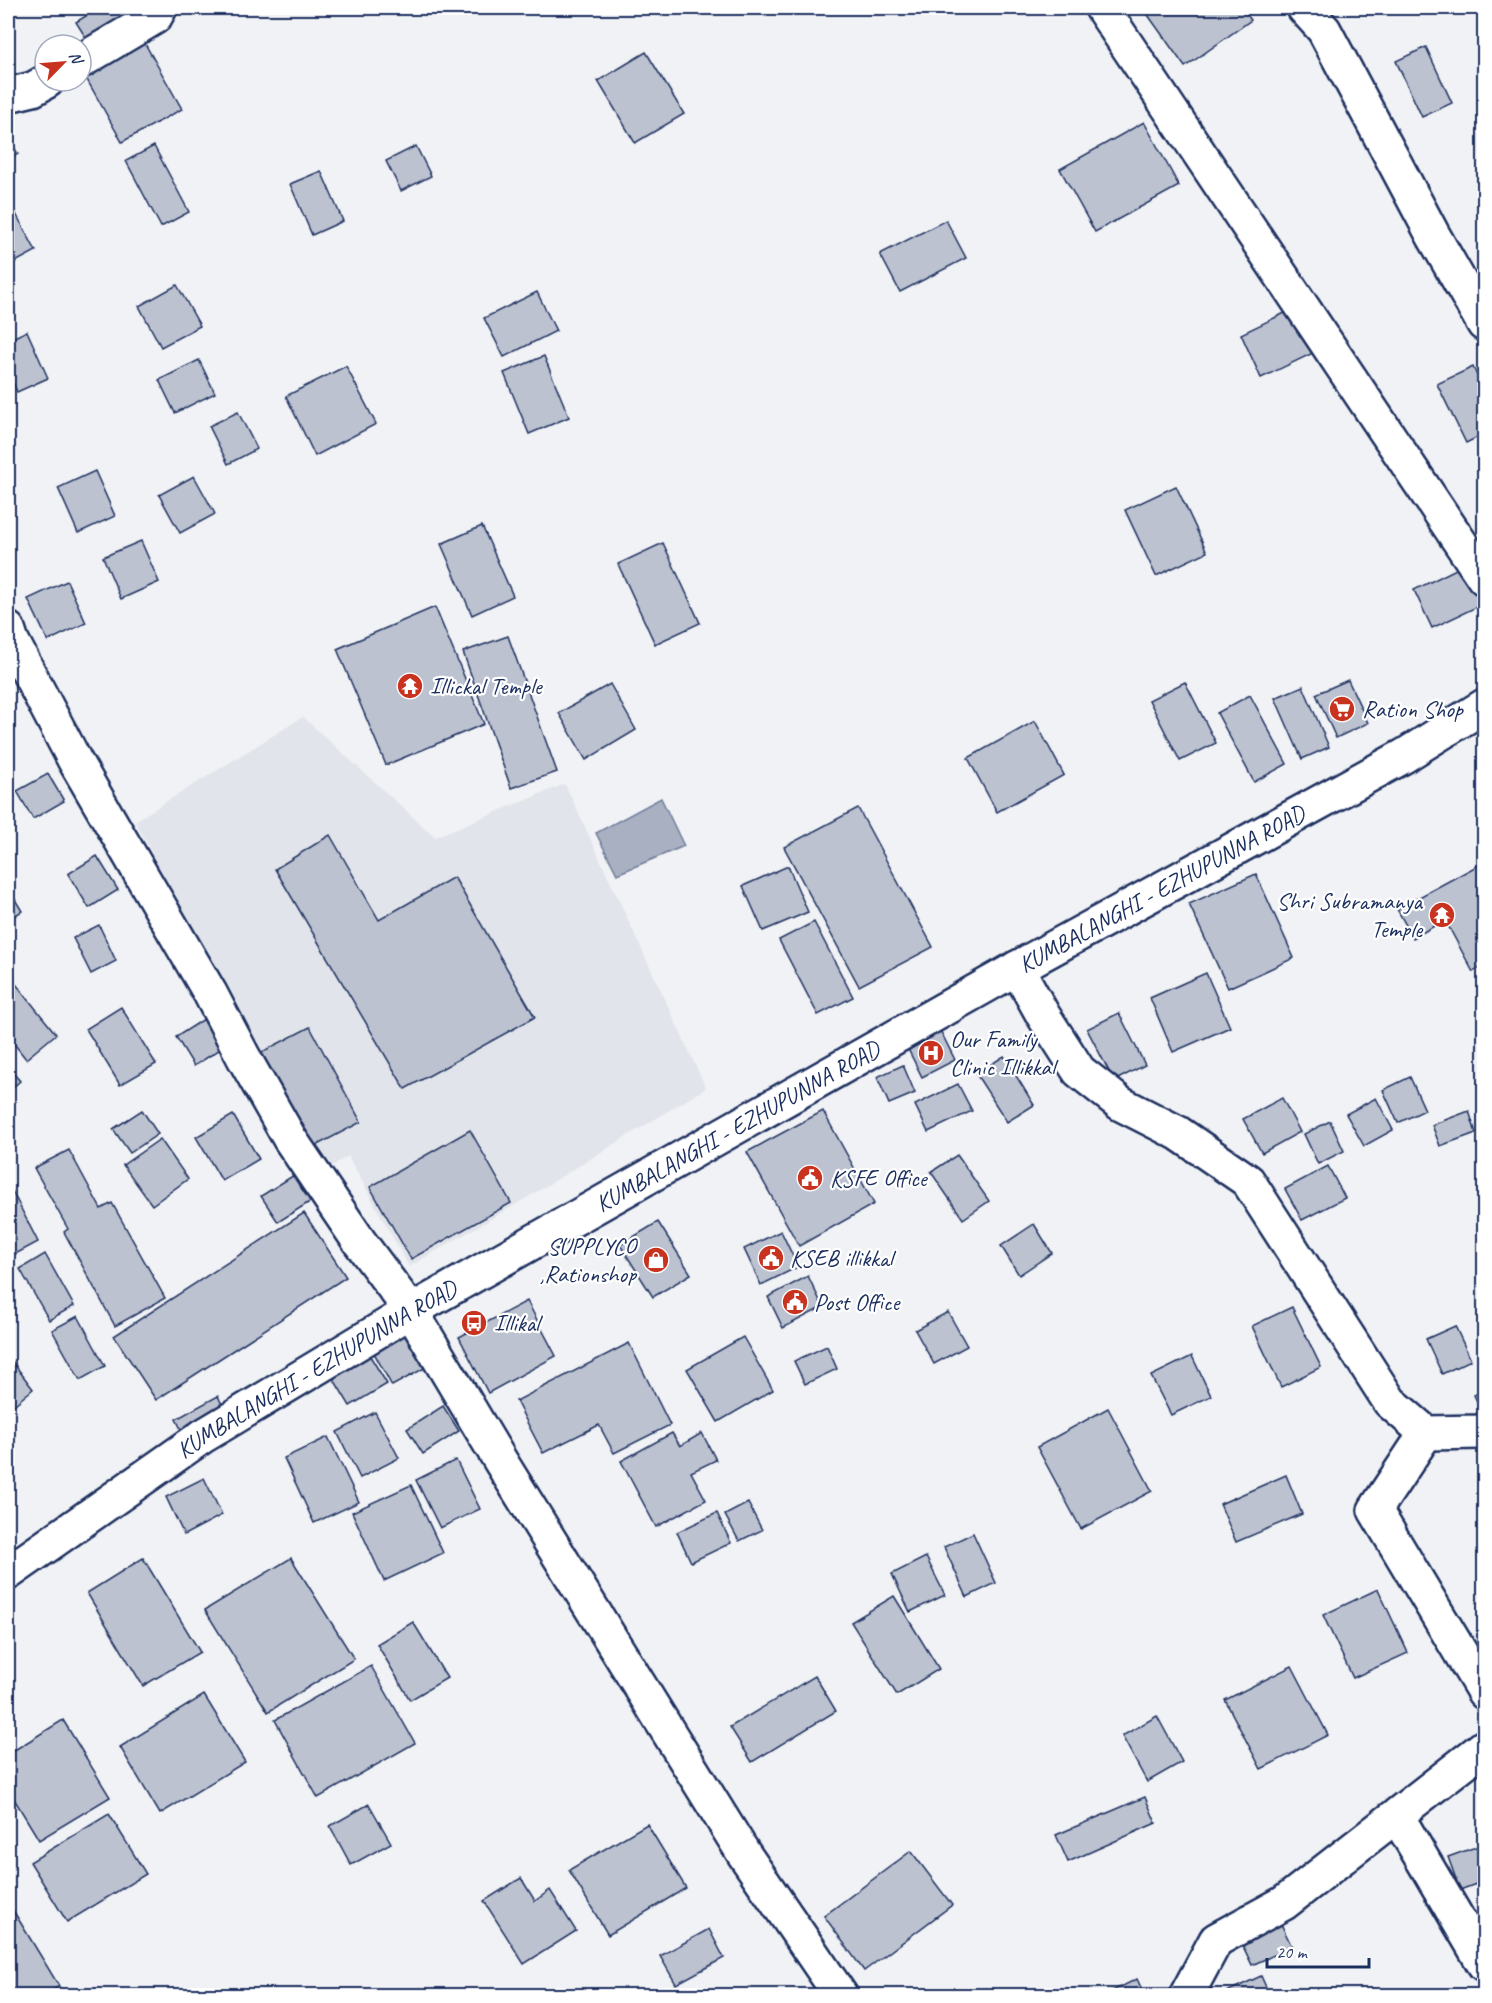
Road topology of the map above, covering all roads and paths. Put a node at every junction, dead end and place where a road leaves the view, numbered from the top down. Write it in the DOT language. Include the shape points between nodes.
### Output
graph roads {
  1 [pos="160,8"];
  2 [pos="1102,8"];
  3 [pos="1304,8"];
  4 [pos="93,54"];
  5 [pos="33,89"];
  6 [pos="8,95"];
  7 [pos="1485,324"];
  8 [pos="1485,578"];
  9 [pos="8,628"];
  10 [pos="1485,706"];
  11 [pos="1017,968"];
  12 [pos="411,1311"];
  13 [pos="1485,1431"];
  14 [pos="1426,1432"];
  15 [pos="8,1573"];
  16 [pos="1485,1692"];
  17 [pos="1485,1747"];
  18 [pos="1396,1816"];
  19 [pos="1485,1964"];
  20 [pos="841,1995"];
  21 [pos="1186,1995"];
  1 -- 4 [label="street" via="155,17"];
  2 -- 8 [label="street"];
  3 -- 7 [label="street" via="1324,30"];
  5 -- 6 [label="street"];
  9 -- 12 [label="street" via="75,761 290,1139 358,1241"];
  10 -- 11 [label="street, KUMBALANGHI - EZHUPUNNA ROAD" via="1404,756"];
  11 -- 12 [label="street, KUMBALANGHI - EZHUPUNNA ROAD"];
  11 -- 14 [label="street" via="1079,1071 1121,1104 1178,1133 1248,1180 1390,1402"];
  12 -- 15 [label="street, KUMBALANGHI - EZHUPUNNA ROAD" via="204,1436"];
  12 -- 20 [label="street" via="744,1854"];
  13 -- 14 [label="street"];
  14 -- 16 [label="street" via="1375,1510"];
  17 -- 18 [label="street"];
  18 -- 19 [label="street"];
  18 -- 21 [label="street" via="1284,1903 1216,1940"];
}
